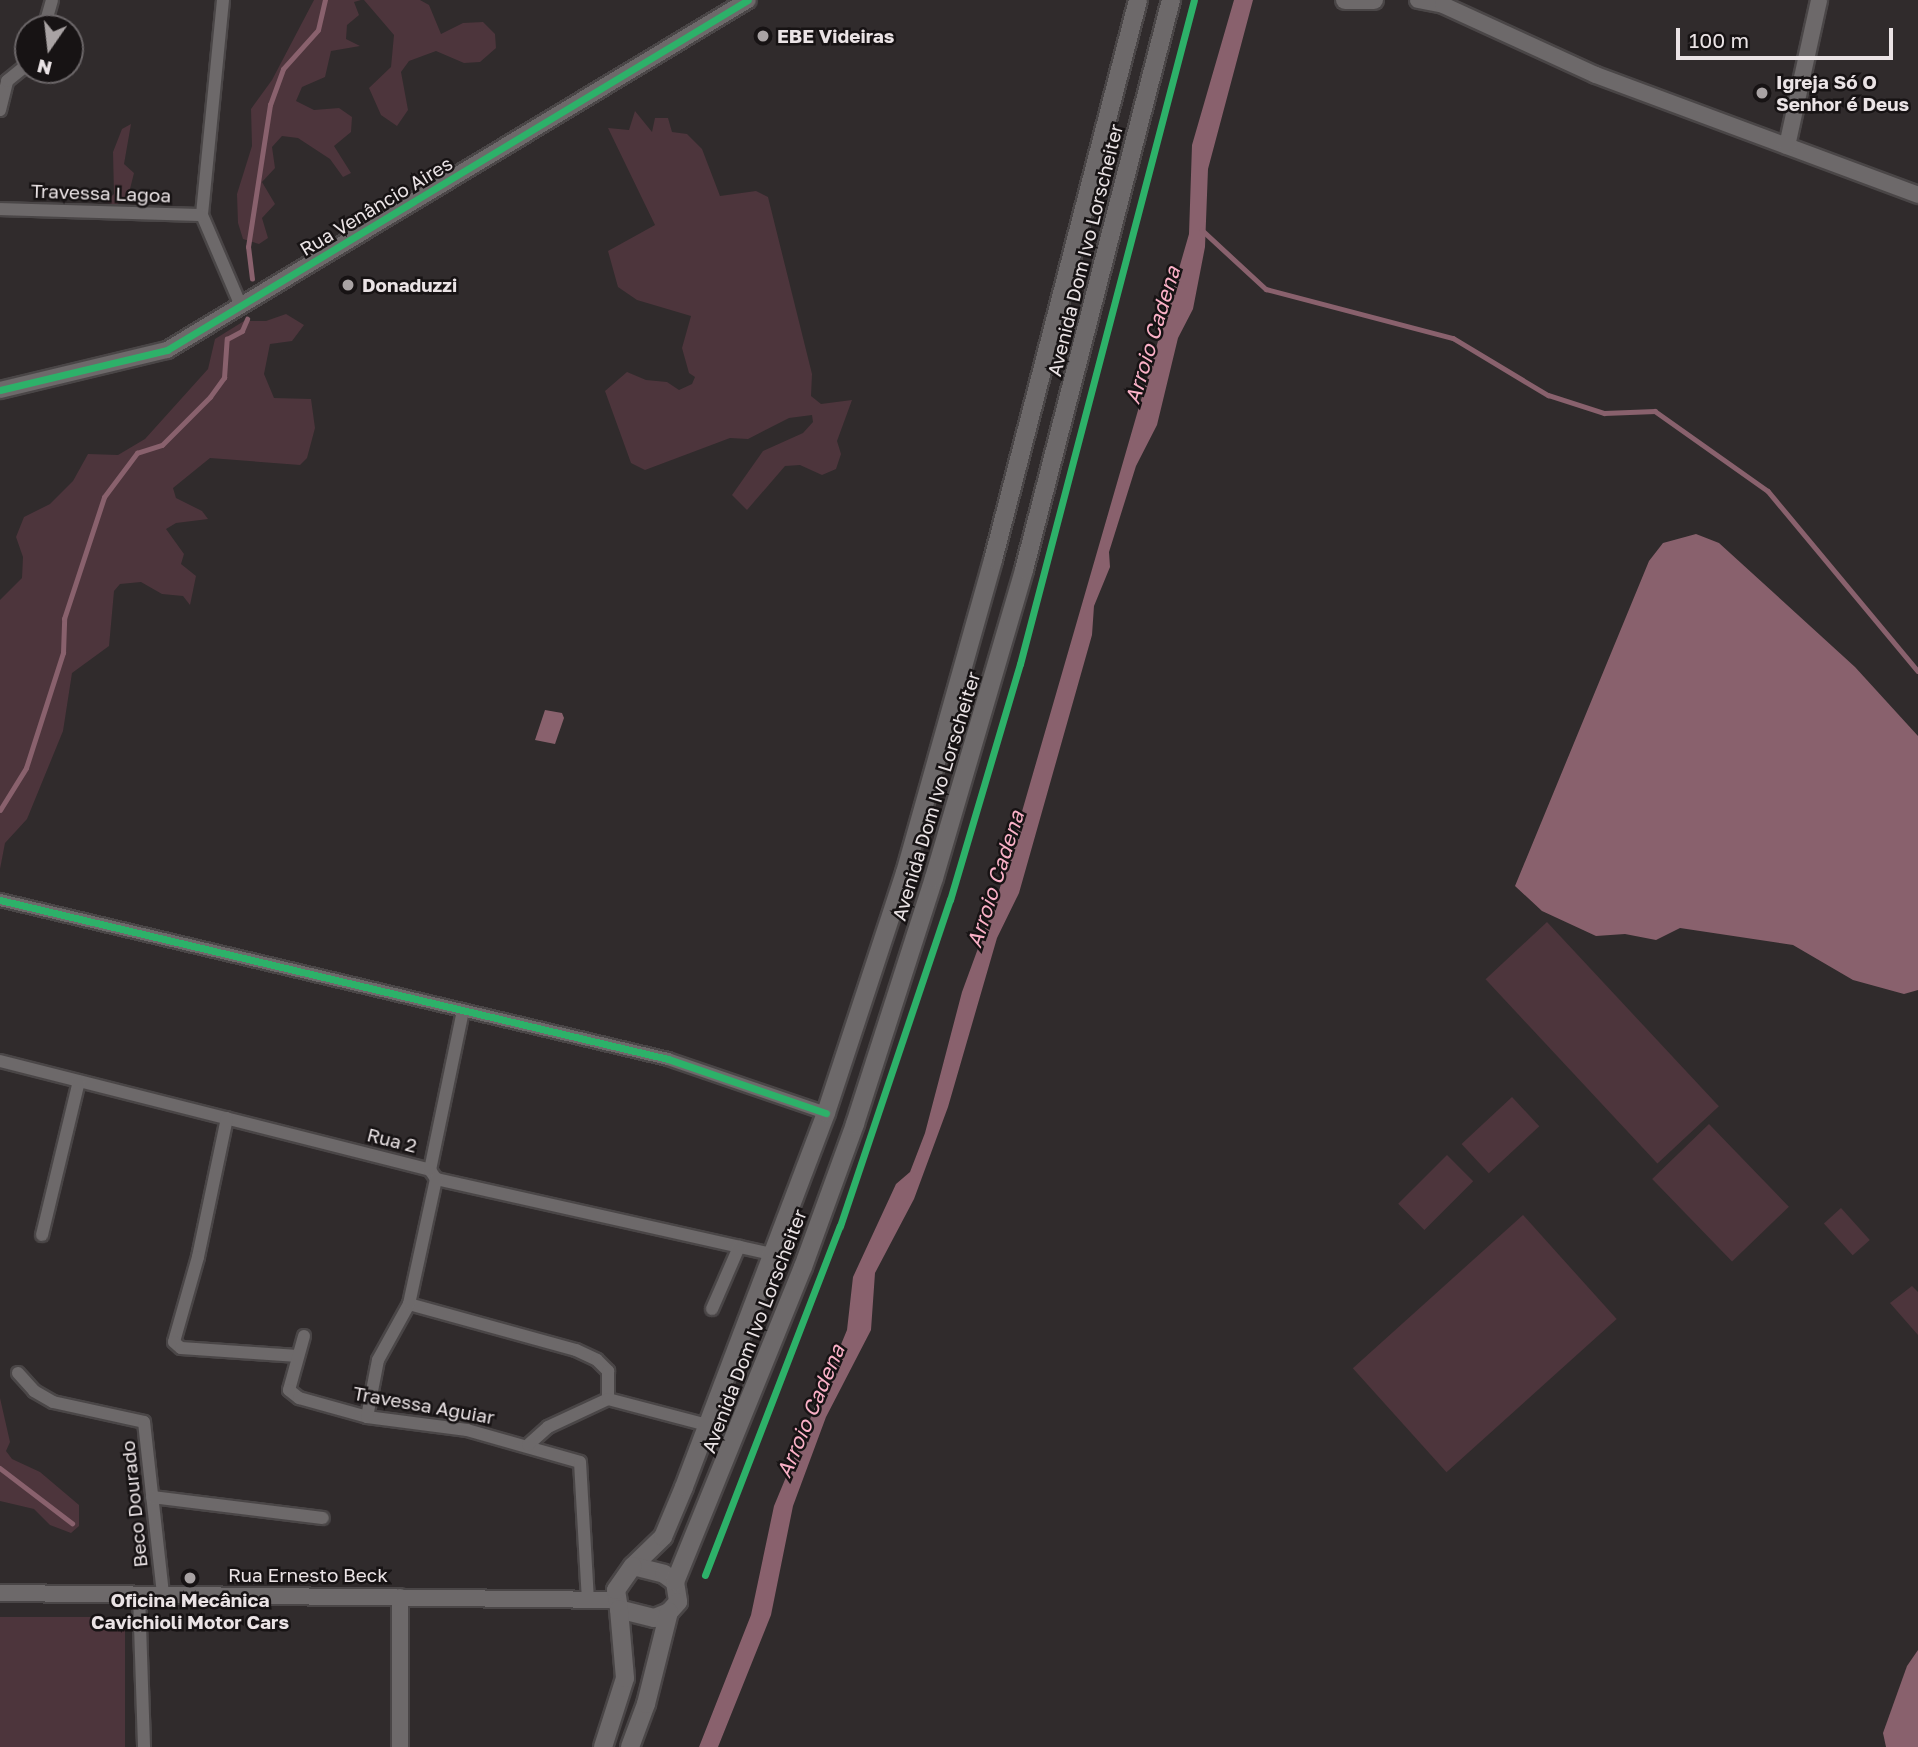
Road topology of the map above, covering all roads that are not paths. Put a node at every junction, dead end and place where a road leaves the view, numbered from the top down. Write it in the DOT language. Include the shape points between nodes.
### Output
graph roads {
  1 [pos="223,0"];
  2 [pos="748,0"];
  3 [pos="1138,0"];
  4 [pos="1171,0"];
  5 [pos="1345,0"];
  6 [pos="1374,0"];
  7 [pos="1418,0"];
  8 [pos="1819,0"];
  9 [pos="1441,2"];
  10 [pos="14,75"];
  11 [pos="0,110"];
  12 [pos="1787,146"];
  13 [pos="1918,195"];
  14 [pos="0,209"];
  15 [pos="202,215"];
  16 [pos="241,306"];
  17 [pos="0,390"];
  18 [pos="0,900"];
  19 [pos="463,1010"];
  20 [pos="0,1061"];
  21 [pos="79,1081"];
  22 [pos="826,1113"];
  23 [pos="227,1118"];
  24 [pos="433,1175"];
  25 [pos="42,1235"];
  26 [pos="739,1247"];
  27 [pos="772,1254"];
  28 [pos="409,1304"];
  29 [pos="712,1309"];
  30 [pos="303,1336"];
  31 [pos="298,1356"];
  32 [pos="18,1373"];
  33 [pos="608,1399"];
  34 [pos="367,1418"];
  35 [pos="707,1425"];
  36 [pos="528,1446"];
  37 [pos="152,1497"];
  38 [pos="323,1518"];
  39 [pos="633,1566"];
  40 [pos="675,1582"];
  41 [pos="0,1593"];
  42 [pos="139,1595"];
  43 [pos="163,1595"];
  44 [pos="400,1597"];
  45 [pos="588,1600"];
  46 [pos="617,1605"];
  47 [pos="669,1612"];
  48 [pos="144,1747"];
  49 [pos="400,1747"];
  50 [pos="603,1747"];
  51 [pos="630,1747"];
  1 -- 15 [label="street"];
  2 -- 16 [label="street, Rua Venâncio Aires"];
  3 -- 22 [label="main road, Avenida Dom Ivo Lorscheiter" via="905,873"];
  4 -- 40 [label="main road, Avenida Dom Ivo Lorscheiter" via="1024,570 934,878 855,1124 803,1267 694,1545"];
  5 -- 6 [label="main road"];
  7 -- 9 [label="street"];
  8 -- 12 [label="street"];
  9 -- 12 [label="street" via="1596,75"];
  10 -- 11 [label="street" via="7,81"];
  12 -- 13 [label="street"];
  14 -- 15 [label="street, Travessa Lagoa"];
  15 -- 16 [label="street"];
  16 -- 17 [label="street, Rua Venâncio Aires" via="167,350"];
  18 -- 19 [label="street"];
  19 -- 22 [label="street" via="668,1059"];
  19 -- 24 [label="street"];
  20 -- 21 [label="street, Rua 2"];
  21 -- 23 [label="street, Rua 2"];
  21 -- 25 [label="street"];
  22 -- 27 [label="main road, Avenida Dom Ivo Lorscheiter"];
  23 -- 24 [label="street, Rua 2"];
  23 -- 31 [label="street" via="198,1257 174,1342 181,1348"];
  24 -- 26 [label="street, Rua 2"];
  24 -- 28 [label="street"];
  26 -- 27 [label="street, Rua 2"];
  26 -- 29 [label="street"];
  27 -- 35 [label="main road, Avenida Dom Ivo Lorscheiter"];
  28 -- 33 [label="street" via="576,1350 597,1360 608,1371"];
  28 -- 34 [label="street" via="378,1360"];
  30 -- 31 [label="street, Travessa Aguiar"];
  31 -- 34 [label="street, Travessa Aguiar" via="289,1390 292,1394"];
  32 -- 37 [label="street, Beco Dourado" via="34,1391 53,1402 144,1422"];
  33 -- 35 [label="street"];
  33 -- 36 [label="street" via="548,1427"];
  34 -- 36 [label="street, Travessa Aguiar" via="467,1430"];
  35 -- 39 [label="main road, Avenida Dom Ivo Lorscheiter" via="663,1537"];
  36 -- 45 [label="street, Travessa Aguiar" via="580,1462"];
  37 -- 38 [label="street"];
  37 -- 43 [label="street, Beco Dourado"];
  39 -- 40 [label="main road" via="664,1574"];
  39 -- 46 [label="main road, Avenida Dom Ivo Lorscheiter" via="616,1590"];
  40 -- 47 [label="main road, Avenida Dom Ivo Lorscheiter" via="678,1602"];
  41 -- 42 [label="street, Rua Ernesto Beck"];
  42 -- 43 [label="street, Rua Ernesto Beck"];
  42 -- 48 [label="street"];
  43 -- 44 [label="street, Rua Ernesto Beck"];
  44 -- 45 [label="street, Rua Ernesto Beck"];
  44 -- 49 [label="street"];
  45 -- 46 [label="street, Rua Ernesto Beck"];
  46 -- 47 [label="main road" via="654,1618"];
  46 -- 50 [label="main road" via="625,1678"];
  47 -- 51 [label="main road, Avenida Dom Ivo Lorscheiter"];
}
